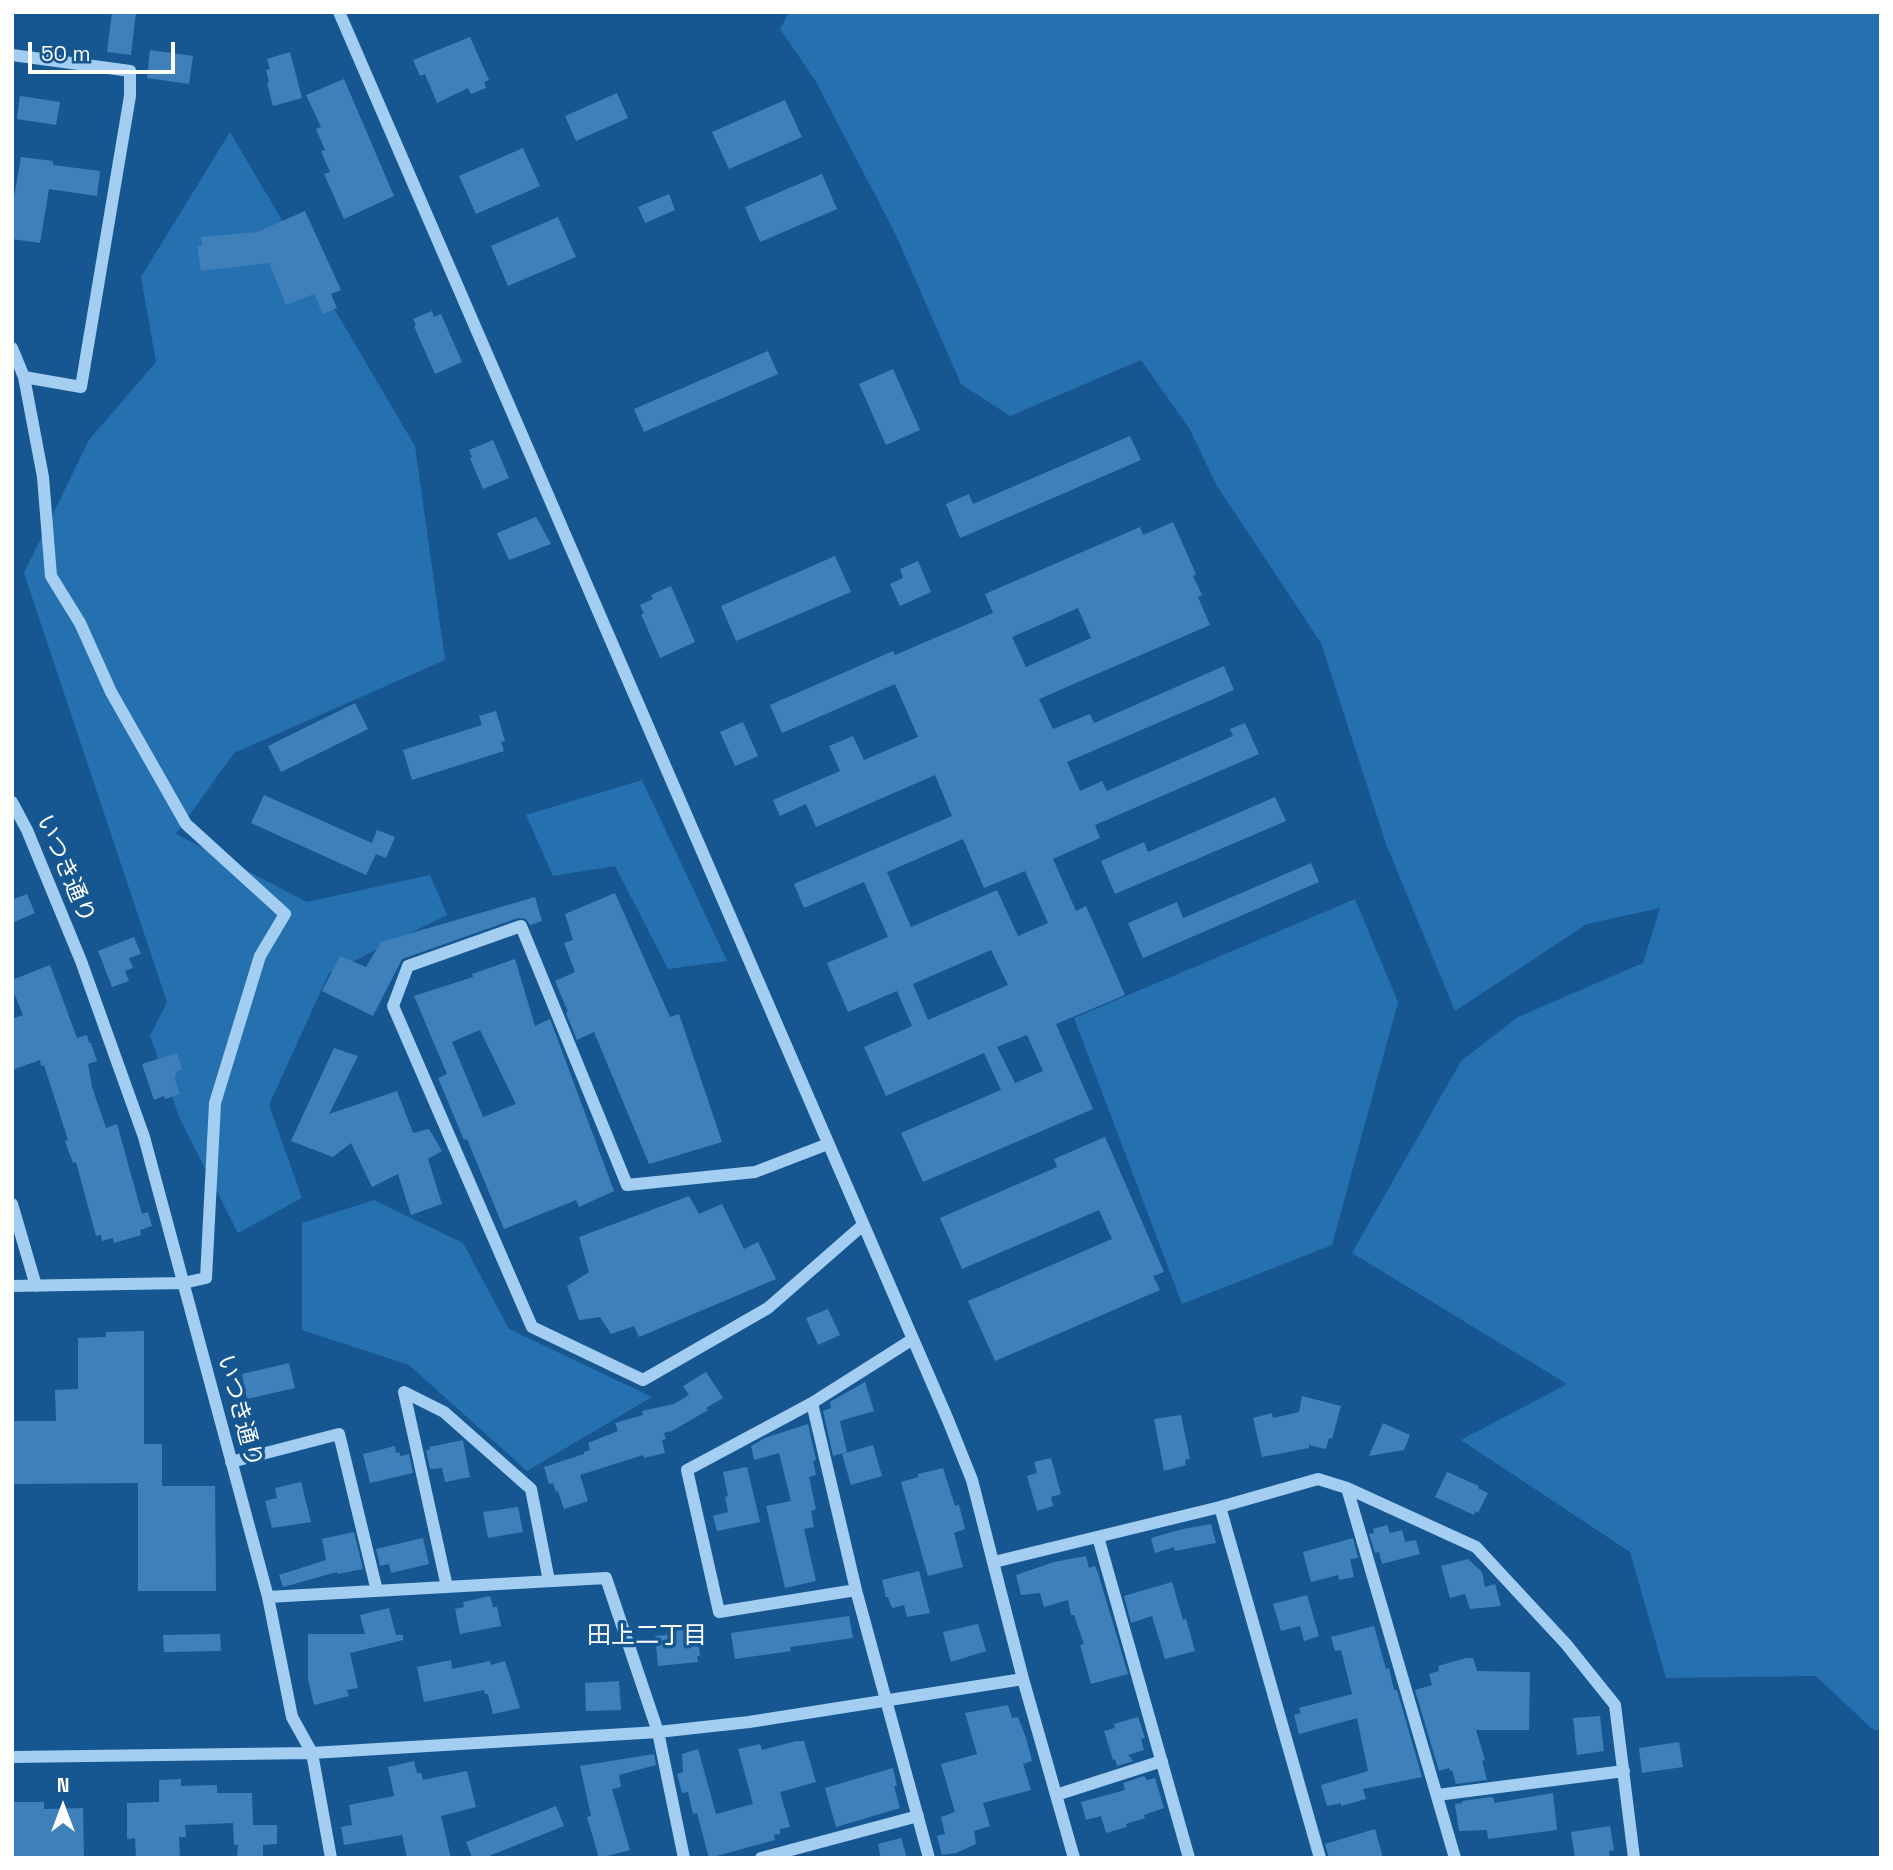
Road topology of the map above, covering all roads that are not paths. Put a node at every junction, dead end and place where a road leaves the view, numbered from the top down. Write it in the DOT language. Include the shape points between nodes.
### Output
graph roads {
  1 [pos="339,12"];
  2 [pos="12,55"];
  3 [pos="12,348"];
  4 [pos="24,377"];
  5 [pos="12,802"];
  6 [pos="828,1144"];
  7 [pos="12,1204"];
  8 [pos="863,1225"];
  9 [pos="183,1283"];
  10 [pos="12,1286"];
  11 [pos="36,1286"];
  12 [pos="913,1339"];
  13 [pos="812,1403"];
  14 [pos="232,1462"];
  15 [pos="1347,1488"];
  16 [pos="1220,1507"];
  17 [pos="1098,1536"];
  18 [pos="995,1562"];
  19 [pos="549,1581"];
  20 [pos="447,1587"];
  21 [pos="856,1590"];
  22 [pos="377,1591"];
  23 [pos="268,1597"];
  24 [pos="1023,1679"];
  25 [pos="886,1701"];
  26 [pos="658,1732"];
  27 [pos="312,1753"];
  28 [pos="12,1757"];
  29 [pos="1162,1761"];
  30 [pos="1624,1771"];
  31 [pos="1056,1795"];
  32 [pos="1437,1795"];
  33 [pos="918,1816"];
  34 [pos="331,1858"];
  35 [pos="684,1858"];
  36 [pos="761,1858"];
  37 [pos="929,1858"];
  38 [pos="1074,1858"];
  39 [pos="1189,1858"];
  40 [pos="1320,1858"];
  41 [pos="1455,1858"];
  42 [pos="1634,1858"];
  1 -- 6 [label="street"];
  2 -- 4 [label="street" via="130,71 130,96 80,387"];
  3 -- 4 [label="street"];
  4 -- 9 [label="street" via="43,477 51,576 186,824 285,914 260,957 215,1103 206,1278"];
  5 -- 9 [label="street, いつき通り" via="81,961 139,1125"];
  6 -- 8 [label="street"];
  6 -- 8 [label="street" via="755,1172 627,1185 521,926 408,966 393,1006 532,1327 643,1380 768,1308"];
  7 -- 11 [label="street"];
  8 -- 12 [label="street"];
  9 -- 11 [label="street"];
  9 -- 14 [label="street, いつき通り"];
  10 -- 11 [label="street"];
  12 -- 13 [label="street"];
  12 -- 18 [label="street" via="972,1480"];
  13 -- 21 [label="street"];
  13 -- 21 [label="street" via="687,1470 719,1612"];
  14 -- 22 [label="street" via="339,1434"];
  14 -- 23 [label="street, いつき通り"];
  15 -- 16 [label="street" via="1318,1479"];
  15 -- 30 [label="street" via="1476,1547 1566,1644 1615,1705"];
  15 -- 32 [label="street"];
  16 -- 17 [label="street"];
  16 -- 40 [label="street"];
  17 -- 18 [label="street"];
  17 -- 29 [label="street"];
  18 -- 24 [label="street"];
  19 -- 20 [label="street"];
  19 -- 20 [label="street" via="531,1489 444,1412 404,1392"];
  19 -- 26 [label="street" via="606,1578"];
  20 -- 22 [label="street"];
  21 -- 25 [label="street"];
  22 -- 23 [label="street"];
  23 -- 27 [label="street, いつき通り" via="292,1717"];
  24 -- 25 [label="street"];
  24 -- 31 [label="street"];
  25 -- 26 [label="street"];
  25 -- 33 [label="street"];
  26 -- 27 [label="street"];
  26 -- 35 [label="street"];
  27 -- 28 [label="street"];
  27 -- 34 [label="street, いつき通り"];
  29 -- 31 [label="street"];
  29 -- 39 [label="street"];
  30 -- 32 [label="street"];
  30 -- 42 [label="street"];
  31 -- 38 [label="street"];
  32 -- 41 [label="street"];
  33 -- 36 [label="street"];
  33 -- 37 [label="street"];
}
